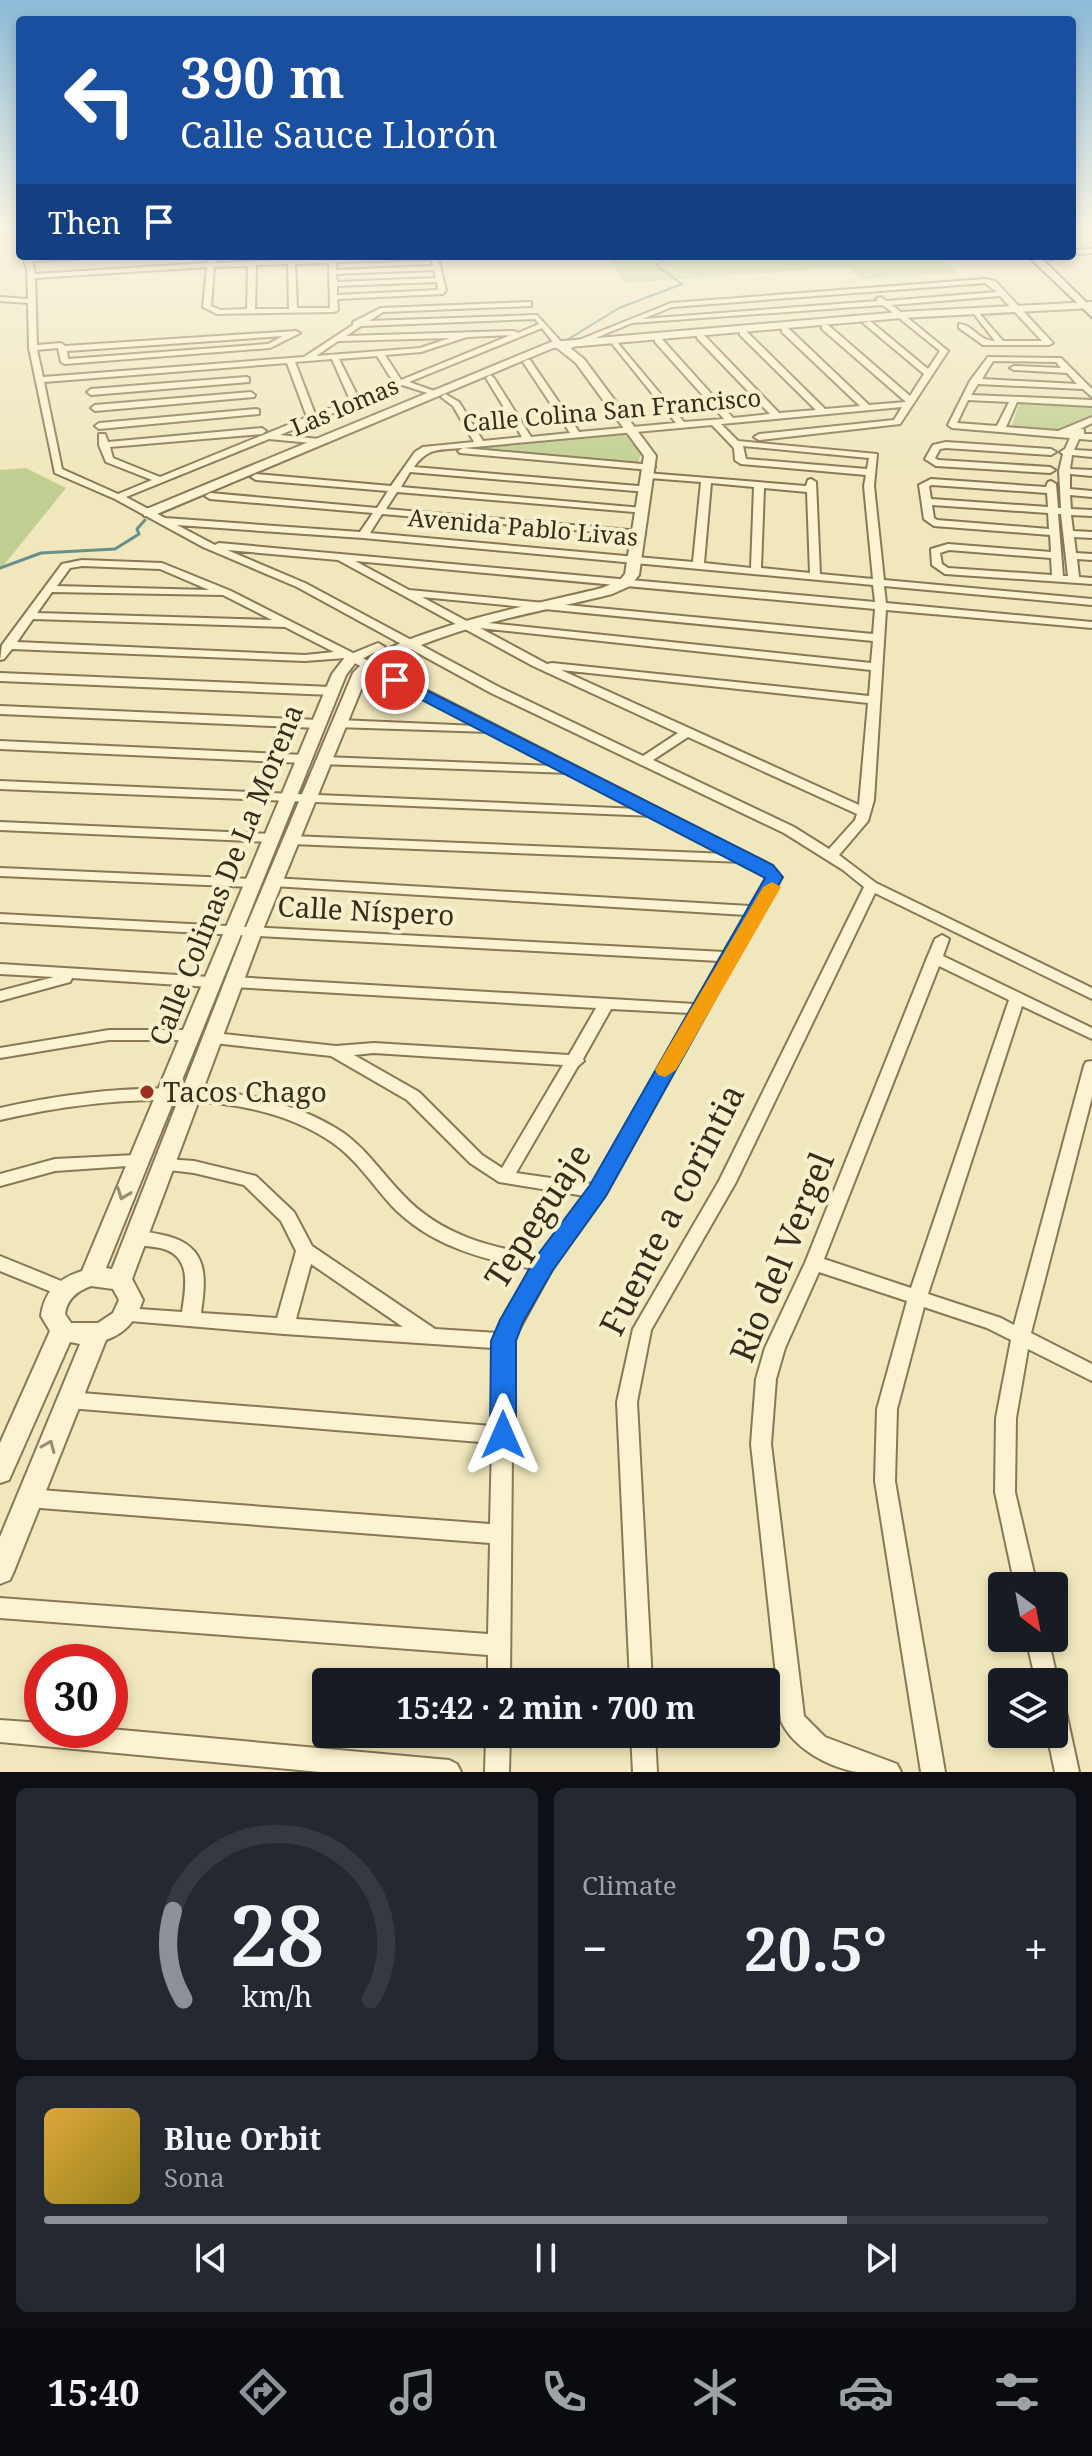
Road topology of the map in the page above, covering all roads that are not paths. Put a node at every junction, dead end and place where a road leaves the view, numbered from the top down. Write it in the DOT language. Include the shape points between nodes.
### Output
graph roads {
  1 [pos="31,312"];
  2 [pos="280,312"];
  3 [pos="293,312"];
  4 [pos="305,312"];
  5 [pos="381,312"];
  6 [pos="533,312"];
  7 [pos="653,312"];
  8 [pos="767,312"];
  9 [pos="897,312"];
  10 [pos="990,312"];
  11 [pos="1010,312"];
  12 [pos="1020,312"];
  13 [pos="904,317"];
  14 [pos="982,318"];
  15 [pos="540,321"];
  16 [pos="867,323"];
  17 [pos="356,324"];
  18 [pos="619,324"];
  19 [pos="825,327"];
  20 [pos="785,330"];
  21 [pos="523,333"];
  22 [pos="743,333"];
  23 [pos="468,334"];
  24 [pos="700,336"];
  25 [pos="334,339"];
  26 [pos="658,340"];
  27 [pos="616,343"];
  28 [pos="1002,344"];
  29 [pos="566,345"];
  30 [pos="33,348"];
  31 [pos="62,349"];
  32 [pos="421,350"];
  33 [pos="379,353"];
  34 [pos="334,356"];
  35 [pos="307,359"];
  36 [pos="290,360"];
  37 [pos="527,362"];
  38 [pos="242,364"];
  39 [pos="435,368"];
  40 [pos="929,374"];
  41 [pos="86,376"];
  42 [pos="490,378"];
  43 [pos="40,380"];
  44 [pos="246,380"];
  45 [pos="974,381"];
  46 [pos="401,383"];
  47 [pos="1088,391"];
  48 [pos="91,392"];
  49 [pos="251,395"];
  50 [pos="440,396"];
  51 [pos="965,397"];
  52 [pos="1014,400"];
  53 [pos="355,401"];
  54 [pos="910,403"];
  55 [pos="1092,403"];
  56 [pos="866,407"];
  57 [pos="95,408"];
  58 [pos="822,411"];
  59 [pos="256,412"];
  60 [pos="776,415"];
  61 [pos="312,418"];
  62 [pos="730,420"];
  63 [pos="1092,420"];
  64 [pos="713,421"];
  65 [pos="681,424"];
  66 [pos="99,426"];
  67 [pos="1092,426"];
  68 [pos="630,429"];
  69 [pos="1000,430"];
  70 [pos="264,434"];
  71 [pos="1060,434"];
  72 [pos="576,435"];
  73 [pos="1074,435"];
  74 [pos="1092,437"];
  75 [pos="528,439"];
  76 [pos="733,441"];
  77 [pos="319,442"];
  78 [pos="480,444"];
  79 [pos="104,445"];
  80 [pos="431,448"];
  81 [pos="1051,452"];
  82 [pos="1065,452"];
  83 [pos="1092,454"];
  84 [pos="813,468"];
  85 [pos="407,469"];
  86 [pos="1050,470"];
  87 [pos="650,471"];
  88 [pos="1064,471"];
  89 [pos="869,472"];
  90 [pos="1092,473"];
  91 [pos="256,477"];
  92 [pos="160,480"];
  93 [pos="706,481"];
  94 [pos="759,485"];
  95 [pos="647,489"];
  96 [pos="810,489"];
  97 [pos="393,490"];
  98 [pos="1052,490"];
  99 [pos="1066,492"];
  100 [pos="1092,494"];
  101 [pos="210,496"];
  102 [pos="118,497"];
  103 [pos="926,502"];
  104 [pos="378,511"];
  105 [pos="643,511"];
  106 [pos="1054,511"];
  107 [pos="1068,511"];
  108 [pos="1092,513"];
  109 [pos="156,518"];
  110 [pos="1054,532"];
  111 [pos="640,534"];
  112 [pos="1069,534"];
  113 [pos="363,535"];
  114 [pos="1092,535"];
  115 [pos="207,545"];
  116 [pos="1056,555"];
  117 [pos="1071,556"];
  118 [pos="339,557"];
  119 [pos="1092,557"];
  120 [pos="636,560"];
  121 [pos="698,567"];
  122 [pos="756,572"];
  123 [pos="815,577"];
  124 [pos="1058,579"];
  125 [pos="1074,580"];
  126 [pos="1092,581"];
  127 [pos="625,583"];
  128 [pos="880,584"];
  129 [pos="48,589"];
  130 [pos="227,593"];
  131 [pos="404,593"];
  132 [pos="981,593"];
  133 [pos="1038,598"];
  134 [pos="1092,602"];
  135 [pos="554,606"];
  136 [pos="881,607"];
  137 [pos="1092,612"];
  138 [pos="29,616"];
  139 [pos="994,617"];
  140 [pos="1078,617"];
  141 [pos="1066,623"];
  142 [pos="284,624"];
  143 [pos="1092,624"];
  144 [pos="474,626"];
  145 [pos="879,638"];
  146 [pos="413,641"];
  147 [pos="8,645"];
  148 [pos="0,657"];
  149 [pos="353,660"];
  150 [pos="537,664"];
  151 [pos="877,667"];
  152 [pos="0,677"];
  153 [pos="332,691"];
  154 [pos="874,700"];
  155 [pos="0,710"];
  156 [pos="319,724"];
  157 [pos="339,724"];
  158 [pos="491,731"];
  159 [pos="689,731"];
  160 [pos="0,745"];
  161 [pos="646,759"];
  162 [pos="314,760"];
  163 [pos="571,770"];
  164 [pos="0,785"];
  165 [pos="298,799"];
  166 [pos="864,812"];
  167 [pos="655,814"];
  168 [pos="0,826"];
  169 [pos="281,839"];
  170 [pos="831,856"];
  171 [pos="745,859"];
  172 [pos="0,872"];
  173 [pos="273,882"];
  174 [pos="252,883"];
  175 [pos="871,886"];
  176 [pos="755,911"];
  177 [pos="0,918"];
  178 [pos="231,931"];
  179 [pos="253,932"];
  180 [pos="942,939"];
  181 [pos="729,957"];
  182 [pos="934,958"];
  183 [pos="0,969"];
  184 [pos="79,976"];
  185 [pos="210,982"];
  186 [pos="234,982"];
  187 [pos="1092,994"];
  188 [pos="0,996"];
  189 [pos="1017,998"];
  190 [pos="607,1003"];
  191 [pos="699,1009"];
  192 [pos="1092,1034"];
  193 [pos="190,1035"];
  194 [pos="214,1038"];
  195 [pos="335,1051"];
  196 [pos="0,1053"];
  197 [pos="576,1061"];
  198 [pos="1092,1066"];
  199 [pos="165,1096"];
  200 [pos="190,1097"];
  201 [pos="0,1114"];
  202 [pos="136,1161"];
  203 [pos="166,1165"];
  204 [pos="505,1178"];
  205 [pos="0,1180"];
  206 [pos="598,1191"];
  207 [pos="135,1238"];
  208 [pos="305,1251"];
  209 [pos="0,1263"];
  210 [pos="814,1263"];
  211 [pos="545,1264"];
  212 [pos="91,1277"];
  213 [pos="119,1281"];
  214 [pos="64,1290"];
  215 [pos="918,1295"];
  216 [pos="125,1315"];
  217 [pos="190,1320"];
  218 [pos="284,1327"];
  219 [pos="63,1330"];
  220 [pos="96,1334"];
  221 [pos="430,1335"];
  222 [pos="1021,1335"];
  223 [pos="503,1341"];
  224 [pos="1092,1373"];
  225 [pos="69,1400"];
  226 [pos="503,1435"];
  227 [pos="0,1472"];
  228 [pos="27,1498"];
  229 [pos="500,1534"];
  230 [pos="0,1571"];
  231 [pos="1023,1572"];
  232 [pos="0,1608"];
  233 [pos="500,1645"];
  234 [pos="499,1668"];
  235 [pos="640,1668"];
  236 [pos="0,1731"];
  237 [pos="498,1748"];
  238 [pos="644,1748"];
  239 [pos="1062,1748"];
  240 [pos="449,1772"];
  241 [pos="497,1772"];
  242 [pos="645,1772"];
  243 [pos="889,1772"];
  244 [pos="933,1772"];
  245 [pos="1067,1772"];
  1 -- 30 [label="street"];
  2 -- 3 [label="street"];
  3 -- 4 [label="street"];
  5 -- 17 [label="street"];
  6 -- 15 [label="street"];
  7 -- 18 [label="street"];
  8 -- 18 [label="street"];
  9 -- 13 [label="street"];
  10 -- 13 [label="street"];
  11 -- 14 [label="street"];
  12 -- 28 [label="street" via="1049,343"];
  13 -- 14 [label="street"];
  13 -- 16 [label="street"];
  13 -- 29 [label="street"];
  13 -- 40 [label="street" via="944,349"];
  14 -- 28 [label="street"];
  14 -- 28 [label="street" via="962,326 981,342"];
  15 -- 17 [label="street"];
  15 -- 21 [label="street"];
  15 -- 29 [label="street"];
  16 -- 19 [label="street"];
  16 -- 40 [label="street"];
  17 -- 25 [label="street"];
  18 -- 29 [label="street"];
  19 -- 20 [label="street"];
  19 -- 54 [label="street"];
  20 -- 22 [label="street"];
  20 -- 56 [label="street"];
  21 -- 23 [label="street"];
  21 -- 39 [label="street"];
  22 -- 24 [label="street"];
  22 -- 58 [label="street"];
  23 -- 25 [label="street"];
  23 -- 32 [label="street"];
  24 -- 26 [label="street"];
  24 -- 60 [label="street"];
  25 -- 35 [label="street"];
  26 -- 27 [label="street"];
  26 -- 62 [label="street"];
  27 -- 29 [label="street"];
  27 -- 65 [label="street"];
  29 -- 37 [label="street, Las lomas"];
  29 -- 50 [label="street, Las lomas"];
  29 -- 68 [label="street"];
  30 -- 31 [label="street"];
  30 -- 43 [label="street"];
  31 -- 31 [label="street" via="65,362 81,361 270,346 296,333"];
  32 -- 33 [label="street"];
  32 -- 39 [label="street"];
  33 -- 34 [label="street"];
  33 -- 46 [label="street"];
  34 -- 35 [label="street"];
  34 -- 53 [label="street"];
  35 -- 36 [label="street"];
  36 -- 38 [label="street"];
  36 -- 61 [label="street"];
  37 -- 42 [label="street, Las lomas"];
  37 -- 72 [label="street"];
  38 -- 41 [label="street"];
  38 -- 44 [label="street"];
  39 -- 46 [label="street"];
  40 -- 54 [label="street"];
  41 -- 43 [label="street"];
  41 -- 48 [label="street"];
  42 -- 50 [label="street, Las lomas"];
  42 -- 75 [label="street"];
  43 -- 102 [label="street" via="58,471"];
  44 -- 48 [label="street"];
  44 -- 49 [label="street"];
  45 -- 47 [label="street"];
  45 -- 47 [label="street" via="994,358 1056,359"];
  45 -- 51 [label="street"];
  46 -- 50 [label="street"];
  46 -- 53 [label="street"];
  48 -- 57 [label="street"];
  49 -- 57 [label="street"];
  49 -- 59 [label="street"];
  50 -- 77 [label="street, Las lomas"];
  50 -- 78 [label="street" via="456,404"];
  50 -- 91 [label="street, Las lomas"];
  51 -- 52 [label="street"];
  51 -- 69 [label="street" via="952,425"];
  52 -- 55 [label="street"];
  52 -- 69 [label="street"];
  53 -- 61 [label="street"];
  54 -- 56 [label="street, Calle Colina San Francisco"];
  54 -- 76 [label="street" via="894,423"];
  56 -- 58 [label="street, Calle Colina San Francisco"];
  57 -- 66 [label="street"];
  58 -- 60 [label="street, Calle Colina San Francisco"];
  59 -- 66 [label="street"];
  59 -- 70 [label="street"];
  60 -- 62 [label="street, Calle Colina San Francisco"];
  61 -- 70 [label="street"];
  62 -- 64 [label="street, Calle Colina San Francisco"];
  63 -- 71 [label="street"];
  64 -- 65 [label="street, Calle Colina San Francisco"];
  64 -- 76 [label="street"];
  65 -- 68 [label="street, Calle Colina San Francisco"];
  66 -- 79 [label="street"];
  67 -- 73 [label="street"];
  68 -- 72 [label="street, Calle Colina San Francisco"];
  68 -- 87 [label="street" via="650,456"];
  69 -- 71 [label="street"];
  70 -- 77 [label="street"];
  70 -- 79 [label="street"];
  70 -- 92 [label="street"];
  71 -- 73 [label="street"];
  71 -- 81 [label="street"];
  72 -- 75 [label="street, Calle Colina San Francisco"];
  73 -- 74 [label="street"];
  73 -- 82 [label="street"];
  75 -- 78 [label="street, Calle Colina San Francisco"];
  76 -- 84 [label="street" via="744,462"];
  76 -- 89 [label="street" via="870,454 875,458"];
  77 -- 109 [label="street, Las lomas"];
  78 -- 80 [label="street, Calle Colina San Francisco"];
  79 -- 92 [label="street" via="112,462"];
  80 -- 85 [label="street, Calle Colina San Francisco" via="418,454"];
  80 -- 87 [label="street"];
  81 -- 86 [label="street"];
  81 -- 86 [label="street" via="946,445 936,447 930,459"];
  82 -- 83 [label="street"];
  82 -- 88 [label="street"];
  84 -- 89 [label="street"];
  84 -- 96 [label="street"];
  85 -- 95 [label="street"];
  85 -- 97 [label="street, Calle Colina San Francisco"];
  86 -- 98 [label="street"];
  87 -- 93 [label="street"];
  87 -- 95 [label="street"];
  88 -- 90 [label="street"];
  88 -- 99 [label="street"];
  89 -- 128 [label="street"];
  91 -- 97 [label="street"];
  91 -- 101 [label="street, Las lomas"];
  92 -- 102 [label="street"];
  93 -- 94 [label="street"];
  93 -- 121 [label="street"];
  94 -- 96 [label="street"];
  94 -- 122 [label="street"];
  95 -- 105 [label="street"];
  96 -- 123 [label="street"];
  97 -- 104 [label="street, Calle Colina San Francisco"];
  97 -- 105 [label="street"];
  98 -- 103 [label="street" via="928,482"];
  98 -- 106 [label="street"];
  99 -- 100 [label="street"];
  99 -- 107 [label="street"];
  101 -- 104 [label="street"];
  101 -- 109 [label="street, Las lomas"];
  102 -- 109 [label="street"];
  103 -- 106 [label="street"];
  103 -- 110 [label="street" via="929,519 938,524"];
  104 -- 111 [label="street"];
  104 -- 113 [label="street, Calle Colina San Francisco"];
  105 -- 111 [label="street"];
  106 -- 107 [label="street"];
  106 -- 110 [label="street"];
  107 -- 108 [label="street"];
  107 -- 112 [label="street"];
  109 -- 113 [label="street, Avenida Pablo Livas"];
  109 -- 115 [label="street"];
  110 -- 116 [label="street"];
  111 -- 120 [label="street"];
  112 -- 114 [label="street"];
  112 -- 117 [label="street"];
  113 -- 120 [label="street, Avenida Pablo Livas"];
  115 -- 118 [label="street, Avenida Pablo Livas"];
  115 -- 146 [label="street"];
  116 -- 124 [label="street"];
  116 -- 124 [label="street" via="948,547 935,551 937,565 945,571"];
  117 -- 119 [label="street"];
  117 -- 125 [label="street"];
  118 -- 127 [label="street, Avenida Pablo Livas"];
  118 -- 131 [label="street"];
  120 -- 121 [label="street, Avenida Pablo Livas"];
  120 -- 127 [label="street"];
  121 -- 122 [label="street, Avenida Pablo Livas"];
  122 -- 123 [label="street, Avenida Pablo Livas"];
  123 -- 128 [label="street, Avenida Pablo Livas"];
  124 -- 125 [label="street"];
  125 -- 126 [label="street"];
  127 -- 135 [label="street"];
  127 -- 136 [label="street, Avenida Pablo Livas"];
  128 -- 132 [label="street, Avenida Pablo Livas"];
  128 -- 136 [label="street"];
  129 -- 130 [label="street"];
  129 -- 130 [label="street" via="66,566 82,563 162,566"];
  129 -- 138 [label="street"];
  130 -- 142 [label="street"];
  131 -- 135 [label="street"];
  131 -- 144 [label="street"];
  132 -- 133 [label="street"];
  132 -- 139 [label="street" via="1036,602 1045,610 1039,616"];
  133 -- 134 [label="street"];
  133 -- 140 [label="street"];
  135 -- 144 [label="street"];
  135 -- 145 [label="street"];
  136 -- 139 [label="street, Avenida Pablo Livas"];
  136 -- 145 [label="street"];
  137 -- 140 [label="street"];
  138 -- 142 [label="street"];
  138 -- 147 [label="street"];
  139 -- 141 [label="street"];
  140 -- 141 [label="street"];
  140 -- 143 [label="street"];
  141 -- 143 [label="street"];
  142 -- 149 [label="street"];
  144 -- 146 [label="street"];
  144 -- 150 [label="street"];
  144 -- 151 [label="street"];
  145 -- 151 [label="street"];
  146 -- 149 [label="street"];
  146 -- 161 [label="street" via="495,690"];
  147 -- 148 [label="street"];
  147 -- 149 [label="street"];
  149 -- 153 [label="street, Calle Colinas De La Morena"];
  149 -- 157 [label="street, Calle Colinas De La Morena" via="355,681"];
  149 -- 158 [label="street"];
  150 -- 154 [label="street"];
  150 -- 159 [label="street"];
  151 -- 154 [label="street"];
  152 -- 153 [label="street"];
  153 -- 156 [label="street, Calle Colinas De La Morena"];
  154 -- 166 [label="street"];
  155 -- 156 [label="street"];
  156 -- 162 [label="street, Calle Colinas De La Morena"];
  157 -- 158 [label="street"];
  157 -- 162 [label="street, Calle Colinas De La Morena"];
  158 -- 163 [label="street"];
  159 -- 161 [label="street"];
  159 -- 166 [label="street"];
  160 -- 162 [label="street"];
  161 -- 170 [label="street"];
  162 -- 163 [label="street"];
  162 -- 165 [label="street, Calle Colinas De La Morena"];
  163 -- 167 [label="street"];
  164 -- 165 [label="street"];
  165 -- 167 [label="street"];
  165 -- 169 [label="street, Calle Colinas De La Morena"];
  166 -- 170 [label="street"];
  167 -- 171 [label="street"];
  168 -- 169 [label="street"];
  169 -- 171 [label="street"];
  169 -- 173 [label="street, Calle Colinas De La Morena"];
  169 -- 174 [label="street, Calle Colinas De La Morena"];
  170 -- 175 [label="street"];
  171 -- 176 [label="street, Tepeguaje" via="772,873 774,882"];
  172 -- 174 [label="street"];
  173 -- 176 [label="street"];
  173 -- 179 [label="street, Calle Colinas De La Morena"];
  174 -- 178 [label="street, Calle Colinas De La Morena"];
  175 -- 187 [label="street"];
  175 -- 235 [label="street, Fuente a corintia" via="727,1182 636,1347 627,1402"];
  176 -- 181 [label="street, Tepeguaje"];
  177 -- 178 [label="street, Calle Níspero"];
  178 -- 179 [label="street, Calle Níspero"];
  178 -- 185 [label="street, Calle Colinas De La Morena"];
  179 -- 181 [label="street, Calle Níspero"];
  179 -- 186 [label="street, Calle Colinas De La Morena"];
  180 -- 182 [label="street, Rio del Vergel"];
  181 -- 191 [label="street, Tepeguaje"];
  182 -- 189 [label="street"];
  182 -- 210 [label="street, Rio del Vergel"];
  183 -- 184 [label="street"];
  184 -- 185 [label="street"];
  184 -- 188 [label="street"];
  185 -- 193 [label="street, Calle Colinas De La Morena"];
  186 -- 190 [label="street"];
  186 -- 194 [label="street, Calle Colinas De La Morena"];
  189 -- 192 [label="street"];
  189 -- 215 [label="street"];
  190 -- 191 [label="street"];
  190 -- 197 [label="street"];
  191 -- 206 [label="street, Tepeguaje"];
  193 -- 196 [label="street" via="109,1035"];
  193 -- 199 [label="street, Calle Colinas De La Morena"];
  194 -- 195 [label="street"];
  194 -- 200 [label="street, Calle Colinas De La Morena"];
  195 -- 197 [label="street" via="374,1048"];
  195 -- 204 [label="street" via="413,1096 476,1159"];
  197 -- 204 [label="street"];
  198 -- 222 [label="street"];
  199 -- 200 [label="street"];
  199 -- 201 [label="street" via="94,1095"];
  199 -- 202 [label="street, Calle Colinas De La Morena"];
  200 -- 203 [label="street, Calle Colinas De La Morena"];
  200 -- 211 [label="street" via="252,1102 316,1124 361,1158 426,1227 486,1254"];
  202 -- 205 [label="street" via="55,1165"];
  202 -- 212 [label="street, Calle Colinas De La Morena, one-way"];
  203 -- 207 [label="street, Calle Colinas De La Morena"];
  203 -- 208 [label="street" via="250,1180 288,1217"];
  204 -- 206 [label="street"];
  206 -- 211 [label="street, Tepeguaje"];
  207 -- 213 [label="street, Calle Colinas De La Morena"];
  207 -- 217 [label="street" via="174,1243 189,1253 197,1277"];
  208 -- 218 [label="street"];
  208 -- 221 [label="street"];
  209 -- 214 [label="street"];
  210 -- 215 [label="street"];
  210 -- 243 [label="street, Rio del Vergel" via="775,1348 761,1409 793,1721 817,1746"];
  211 -- 223 [label="street, Tepeguaje"];
  212 -- 213 [label="street"];
  212 -- 214 [label="street"];
  213 -- 216 [label="street" via="130,1292"];
  214 -- 219 [label="street" via="53,1307"];
  215 -- 222 [label="street"];
  215 -- 244 [label="street" via="887,1409 885,1481"];
  216 -- 217 [label="street"];
  216 -- 220 [label="street"];
  217 -- 218 [label="street"];
  218 -- 221 [label="street"];
  219 -- 220 [label="street"];
  219 -- 227 [label="street"];
  220 -- 225 [label="street"];
  221 -- 223 [label="street"];
  222 -- 224 [label="street"];
  222 -- 231 [label="street" via="1003,1451 1005,1492"];
  223 -- 226 [label="street, Tepeguaje"];
  225 -- 226 [label="street"];
  228 -- 225 [label="street, one-way"];
  226 -- 229 [label="street, Tepeguaje"];
  228 -- 229 [label="street"];
  228 -- 230 [label="street"];
  229 -- 233 [label="street, Tepeguaje"];
  232 -- 233 [label="street"];
  233 -- 234 [label="street, Tepeguaje"];
  236 -- 240 [label="street"];
  237 -- 241 [label="street"];
  238 -- 242 [label="street"];
  239 -- 245 [label="street"];
}
